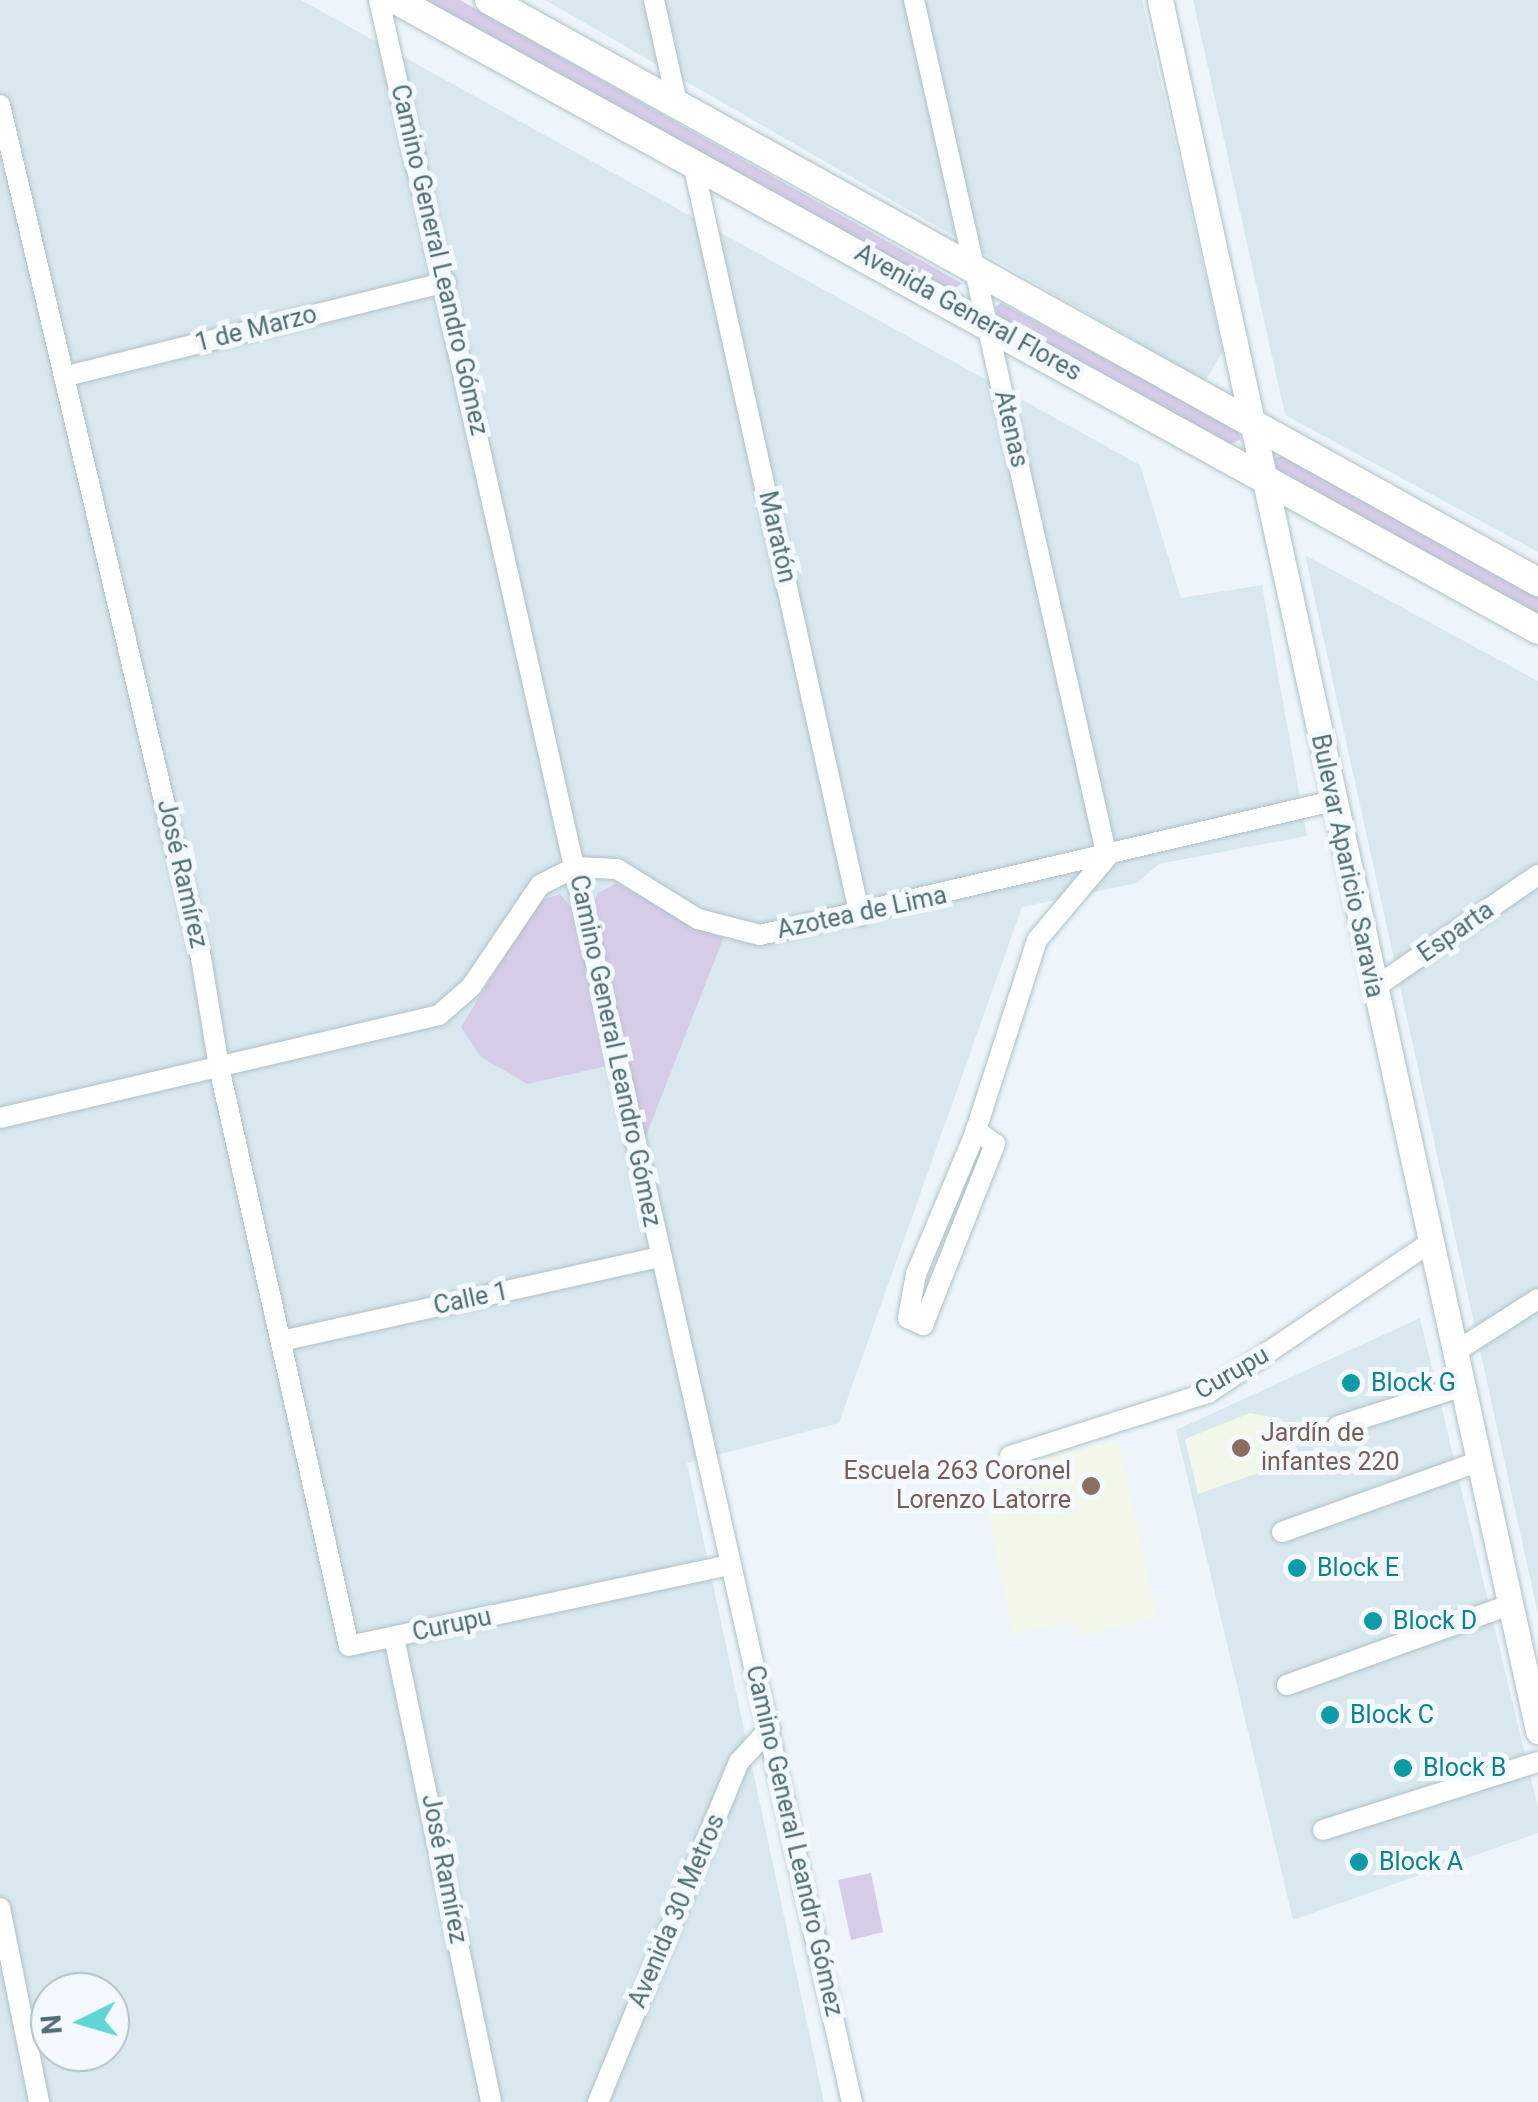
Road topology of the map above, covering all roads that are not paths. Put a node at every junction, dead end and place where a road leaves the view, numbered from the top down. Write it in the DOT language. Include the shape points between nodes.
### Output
graph roads {
  1 [pos="379,0"];
  2 [pos="396,0"];
  3 [pos="489,0"];
  4 [pos="654,0"];
  5 [pos="914,0"];
  6 [pos="1160,0"];
  7 [pos="678,103"];
  8 [pos="0,105"];
  9 [pos="692,158"];
  10 [pos="975,270"];
  11 [pos="446,282"];
  12 [pos="988,326"];
  13 [pos="67,376"];
  14 [pos="1252,424"];
  15 [pos="1261,474"];
  16 [pos="1538,582"];
  17 [pos="1538,630"];
  18 [pos="1333,801"];
  19 [pos="1107,858"];
  20 [pos="575,867"];
  21 [pos="1538,875"];
  22 [pos="860,916"];
  23 [pos="1374,988"];
  24 [pos="218,1067"];
  25 [pos="0,1118"];
  26 [pos="976,1130"];
  27 [pos="1431,1242"];
  28 [pos="660,1257"];
  29 [pos="1538,1300"];
  30 [pos="281,1341"];
  31 [pos="1455,1352"];
  32 [pos="1463,1386"];
  33 [pos="1338,1426"];
  34 [pos="1010,1456"];
  35 [pos="1480,1461"];
  36 [pos="1282,1532"];
  37 [pos="732,1565"];
  38 [pos="1512,1604"];
  39 [pos="394,1637"];
  40 [pos="349,1646"];
  41 [pos="1286,1685"];
  42 [pos="1534,1689"];
  43 [pos="770,1728"];
  44 [pos="1538,1731"];
  45 [pos="1538,1762"];
  46 [pos="1322,1830"];
  47 [pos="0,1908"];
  48 [pos="6,1969"];
  49 [pos="39,2102"];
  50 [pos="491,2102"];
  51 [pos="598,2102"];
  52 [pos="852,2102"];
  1 -- 11 [label="street, Camino General Leandro Gómez"];
  2 -- 9 [label="main road, Avenida General Flores"];
  3 -- 7 [label="main road, Avenida General Flores"];
  4 -- 7 [label="street"];
  5 -- 10 [label="street, Atenas"];
  6 -- 14 [label="street, Bulevar Aparicio Saravia"];
  7 -- 10 [label="main road, Avenida General Flores"];
  8 -- 13 [label="street, José Ramírez"];
  9 -- 12 [label="main road, Avenida General Flores"];
  9 -- 22 [label="street, Maratón"];
  10 -- 12 [label="street, Atenas"];
  10 -- 14 [label="main road, Avenida General Flores"];
  11 -- 13 [label="street, 1 de Marzo"];
  11 -- 20 [label="street, Camino General Leandro Gómez"];
  12 -- 15 [label="main road, Avenida General Flores"];
  12 -- 19 [label="street, Atenas"];
  13 -- 24 [label="street, José Ramírez" via="201,958"];
  14 -- 15 [label="street, Bulevar Aparicio Saravia"];
  14 -- 16 [label="main road, Avenida General Flores"];
  15 -- 17 [label="main road, Avenida General Flores"];
  15 -- 18 [label="street, Bulevar Aparicio Saravia"];
  18 -- 19 [label="street, Azotea de Lima"];
  18 -- 23 [label="street, Bulevar Aparicio Saravia"];
  19 -- 22 [label="street, Azotea de Lima"];
  19 -- 26 [label="street" via="1037,940"];
  20 -- 22 [label="street, Azotea de Lima" via="618,868 698,919 742,933"];
  20 -- 24 [label="street" via="540,886 448,1011"];
  20 -- 28 [label="street, Camino General Leandro Gómez"];
  21 -- 23 [label="street, Esparta"];
  23 -- 27 [label="street, Bulevar Aparicio Saravia"];
  24 -- 25 [label="street"];
  24 -- 30 [label="street, José Ramírez"];
  26 -- 26 [label="street" via="916,1274 908,1318 923,1325 994,1144"];
  27 -- 31 [label="street, Bulevar Aparicio Saravia"];
  27 -- 34 [label="street, Curupu" via="1208,1392"];
  28 -- 30 [label="street, Calle 1"];
  28 -- 37 [label="street, Camino General Leandro Gómez"];
  29 -- 31 [label="street"];
  30 -- 40 [label="street, José Ramírez"];
  31 -- 32 [label="street, Bulevar Aparicio Saravia"];
  32 -- 33 [label="street"];
  32 -- 35 [label="street, Bulevar Aparicio Saravia"];
  35 -- 36 [label="street"];
  35 -- 38 [label="street, Bulevar Aparicio Saravia"];
  37 -- 39 [label="street, Curupu"];
  37 -- 43 [label="street, Camino General Leandro Gómez"];
  38 -- 41 [label="street"];
  38 -- 42 [label="street, Bulevar Aparicio Saravia"];
  39 -- 40 [label="street, Curupu"];
  39 -- 50 [label="street, José Ramírez"];
  42 -- 44 [label="street, Bulevar Aparicio Saravia"];
  43 -- 51 [label="street, Avenida 30 Metros" via="740,1762"];
  43 -- 52 [label="street, Camino General Leandro Gómez"];
  45 -- 46 [label="street"];
  47 -- 48 [label="street"];
  48 -- 49 [label="street"];
}
